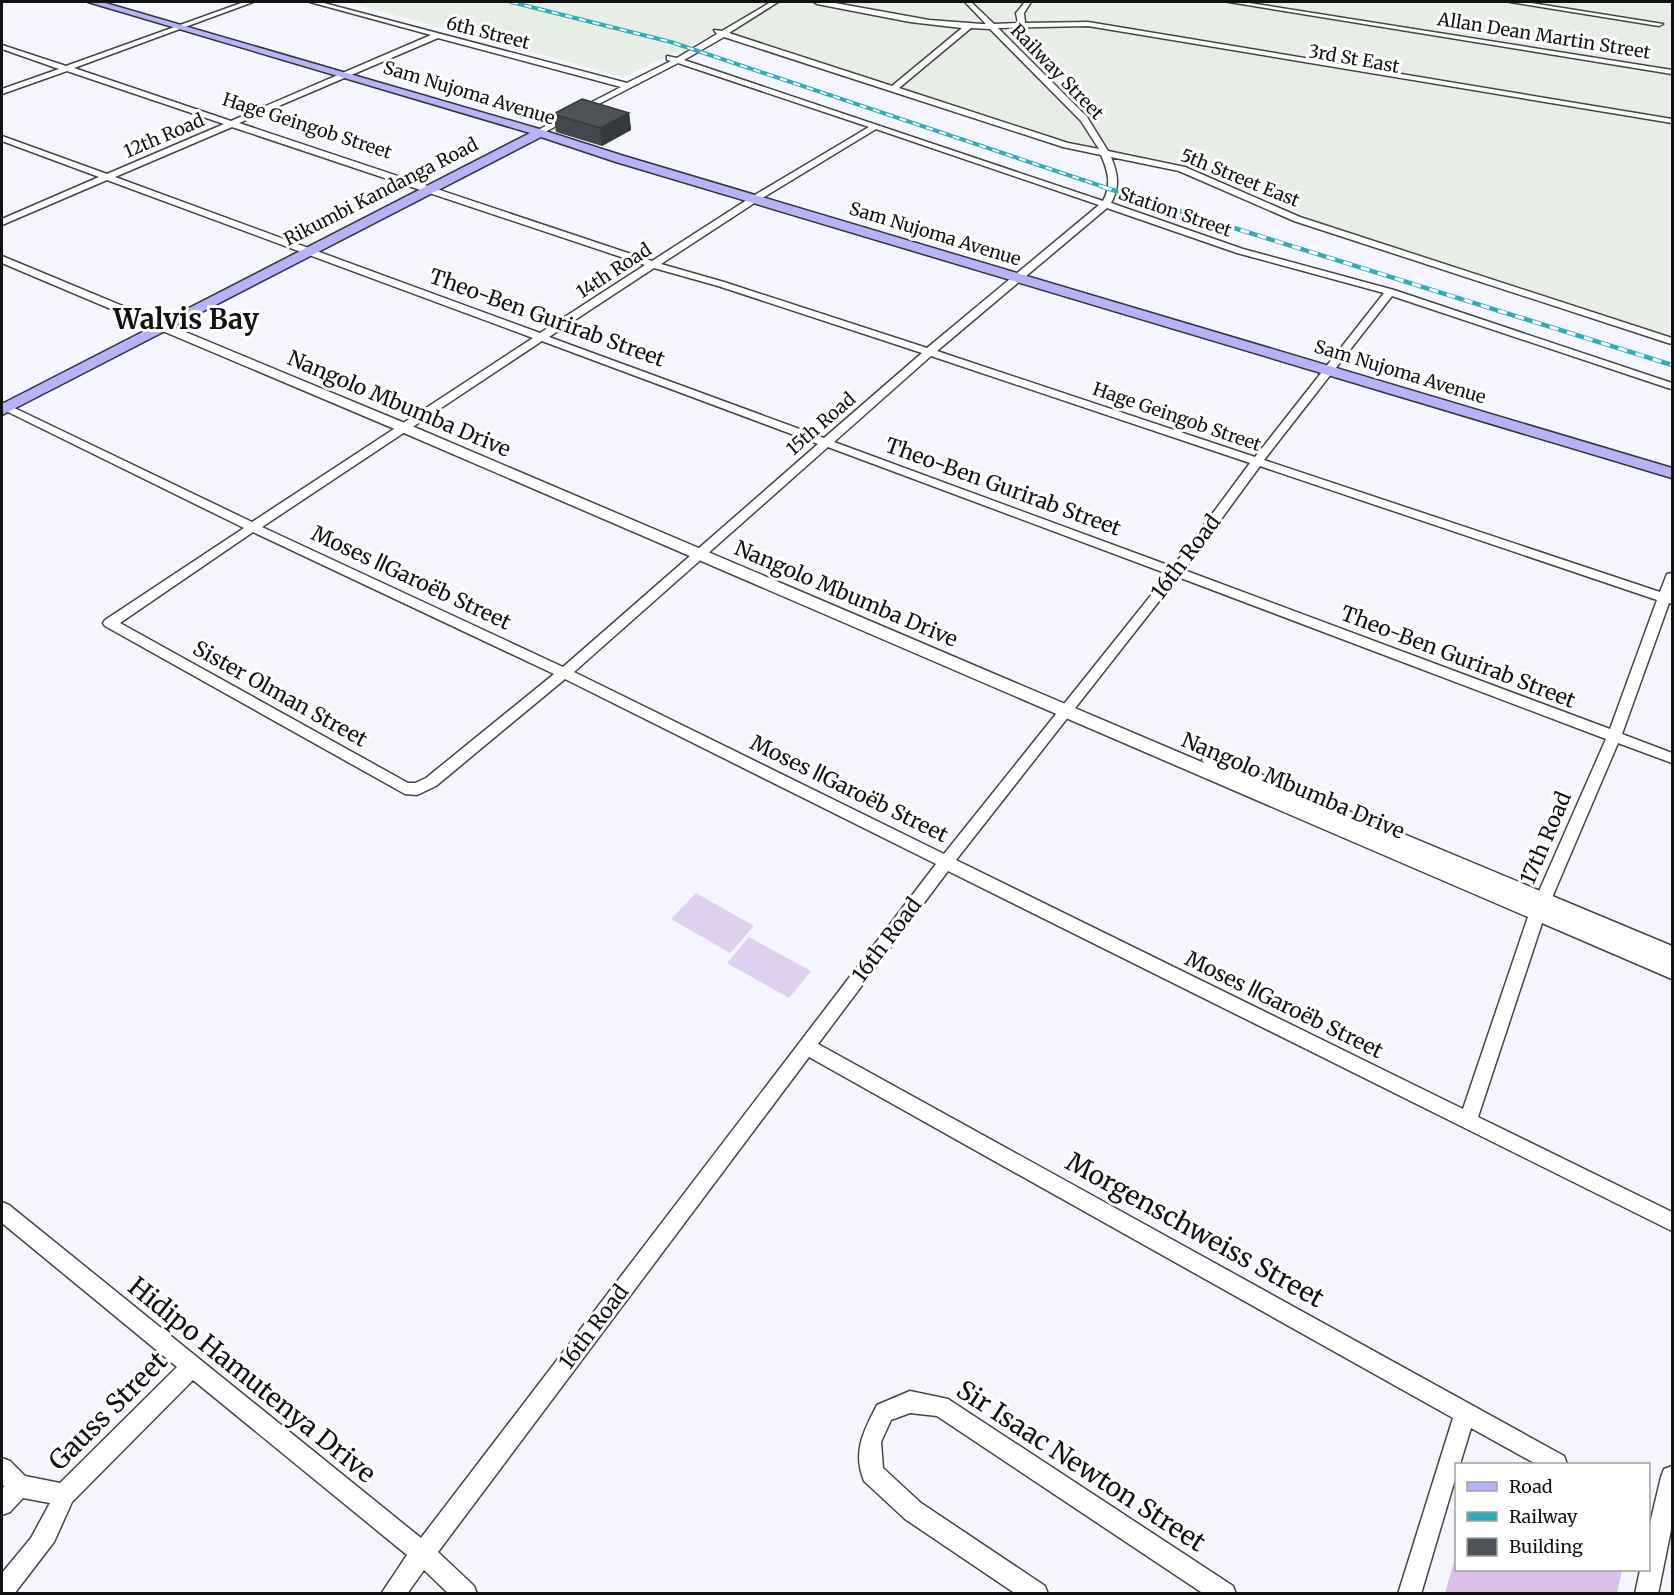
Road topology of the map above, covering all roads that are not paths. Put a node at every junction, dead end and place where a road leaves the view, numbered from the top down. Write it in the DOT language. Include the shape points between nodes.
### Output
graph roads {
  1 [pos="93,2"];
  2 [pos="104,2"];
  3 [pos="241,2"];
  4 [pos="249,2"];
  5 [pos="314,2"];
  6 [pos="763,2"];
  7 [pos="775,2"];
  8 [pos="817,2"];
  9 [pos="968,2"];
  10 [pos="1028,2"];
  11 [pos="1233,2"];
  12 [pos="1514,2"];
  13 [pos="1659,24"];
  14 [pos="1026,25"];
  15 [pos="181,26"];
  16 [pos="969,26"];
  17 [pos="992,26"];
  18 [pos="721,33"];
  19 [pos="438,35"];
  20 [pos="2,45"];
  21 [pos="674,59"];
  22 [pos="67,67"];
  23 [pos="1672,72"];
  24 [pos="344,75"];
  25 [pos="625,85"];
  26 [pos="892,90"];
  27 [pos="2,91"];
  28 [pos="1623,118"];
  29 [pos="1672,121"];
  30 [pos="235,123"];
  31 [pos="876,126"];
  32 [pos="1672,130"];
  33 [pos="536,131"];
  34 [pos="2,134"];
  35 [pos="2,138"];
  36 [pos="1106,155"];
  37 [pos="111,176"];
  38 [pos="429,187"];
  39 [pos="756,198"];
  40 [pos="1105,206"];
  41 [pos="2,222"];
  42 [pos="2,250"];
  43 [pos="310,251"];
  44 [pos="2,259"];
  45 [pos="661,265"];
  46 [pos="1016,278"];
  47 [pos="1390,292"];
  48 [pos="160,322"];
  49 [pos="542,337"];
  50 [pos="1672,341"];
  51 [pos="929,352"];
  52 [pos="1329,370"];
  53 [pos="1672,387"];
  54 [pos="3,406"];
  55 [pos="406,425"];
  56 [pos="827,443"];
  57 [pos="1256,463"];
  58 [pos="1672,473"];
  59 [pos="252,527"];
  60 [pos="701,550"];
  61 [pos="1176,572"];
  62 [pos="1672,577"];
  63 [pos="1669,599"];
  64 [pos="564,673"];
  65 [pos="1069,707"];
  66 [pos="1614,737"];
  67 [pos="1672,758"];
  68 [pos="947,861"];
  69 [pos="1540,907"];
  70 [pos="1672,954"];
  71 [pos="1672,972"];
  72 [pos="806,1046"];
  73 [pos="1468,1120"];
  74 [pos="2,1211"];
  75 [pos="1672,1222"];
  76 [pos="191,1367"];
  77 [pos="1465,1413"];
  78 [pos="1554,1463"];
  79 [pos="2,1469"];
  80 [pos="1672,1477"];
  81 [pos="19,1486"];
  82 [pos="64,1495"];
  83 [pos="2,1504"];
  84 [pos="1655,1520"];
  85 [pos="423,1554"];
  86 [pos="1650,1561"];
  87 [pos="1649,1571"];
  88 [pos="2,1590"];
  89 [pos="392,1593"];
  90 [pos="466,1593"];
  91 [pos="1037,1593"];
  92 [pos="1225,1593"];
  93 [pos="1409,1593"];
  94 [pos="1646,1593"];
  1 -- 15 [label="main road, Sam Nujoma Avenue"];
  2 -- 15 [label="main road, Sam Nujoma Avenue"];
  3 -- 15 [label="street"];
  4 -- 15 [label="street"];
  5 -- 19 [label="street, 6th Street"];
  6 -- 18 [label="street, Rikumbi Kandanga Road"];
  7 -- 18 [label="street, Rikumbi Kandanga Road"];
  8 -- 16 [label="street, 3rd St East"];
  9 -- 17 [label="street, Railway Street"];
  10 -- 14 [label="street" via="1020,13"];
  11 -- 23 [label="street, Allan Dean Martin Street"];
  12 -- 13 [label="street"];
  14 -- 17 [label="street, 3rd St East"];
  14 -- 28 [label="street, 3rd St East" via="1098,31"];
  15 -- 22 [label="street"];
  15 -- 24 [label="main road, Sam Nujoma Avenue"];
  16 -- 17 [label="street, 3rd St East"];
  16 -- 26 [label="street"];
  17 -- 36 [label="street, Railway Street" via="1084,119"];
  18 -- 21 [label="street, Rikumbi Kandanga Road"];
  18 -- 26 [label="street, 5th Street East"];
  19 -- 24 [label="street, 12th Road"];
  19 -- 25 [label="street, 6th Street"];
  20 -- 22 [label="street, Hage Geingob Street"];
  21 -- 25 [label="street, Rikumbi Kandanga Road"];
  21 -- 31 [label="street, Station Street"];
  22 -- 27 [label="street"];
  22 -- 30 [label="street, Hage Geingob Street"];
  24 -- 30 [label="street, 12th Road"];
  24 -- 33 [label="main road, Sam Nujoma Avenue"];
  25 -- 33 [label="street, Rikumbi Kandanga Road"];
  26 -- 36 [label="street, 5th Street East"];
  28 -- 29 [label="street, 3rd St East"];
  28 -- 32 [label="street, 3rd St East"];
  30 -- 37 [label="street, 12th Road"];
  30 -- 38 [label="street, Hage Geingob Street"];
  31 -- 39 [label="street, 14th Road"];
  31 -- 40 [label="street, Station Street"];
  33 -- 38 [label="main road, Rikumbi Kandanga Road"];
  33 -- 39 [label="main road, Sam Nujoma Avenue"];
  34 -- 37 [label="street, Theo-Ben Gurirab Street"];
  35 -- 37 [label="street, Theo-Ben Gurirab Street"];
  36 -- 40 [label="street, Railway Street" via="1114,185"];
  36 -- 50 [label="street, 5th Street East" via="1182,169 1297,219"];
  37 -- 41 [label="street, 12th Road"];
  37 -- 43 [label="street, Theo-Ben Gurirab Street"];
  38 -- 43 [label="main road, Rikumbi Kandanga Road"];
  38 -- 45 [label="street, Hage Geingob Street"];
  39 -- 45 [label="street, 14th Road"];
  39 -- 46 [label="main road, Sam Nujoma Avenue"];
  40 -- 46 [label="street, 15th Road"];
  40 -- 47 [label="street, Station Street" via="1240,252"];
  42 -- 48 [label="street, Nangolo Mbumba Drive"];
  43 -- 48 [label="main road, Rikumbi Kandanga Road"];
  43 -- 49 [label="street, Theo-Ben Gurirab Street"];
  44 -- 48 [label="street, Nangolo Mbumba Drive"];
  45 -- 49 [label="street, 14th Road"];
  45 -- 51 [label="street, Hage Geingob Street"];
  46 -- 51 [label="street, 15th Road"];
  46 -- 52 [label="main road, Sam Nujoma Avenue"];
  47 -- 52 [label="street, 16th Road"];
  47 -- 53 [label="street, Station Street"];
  48 -- 54 [label="main road, Rikumbi Kandanga Road"];
  48 -- 54 [label="main road, Rikumbi Kandanga Road"];
  48 -- 55 [label="street, Nangolo Mbumba Drive"];
  49 -- 55 [label="street, 14th Road"];
  49 -- 56 [label="street, Theo-Ben Gurirab Street"];
  51 -- 56 [label="street, 15th Road"];
  51 -- 57 [label="street, Hage Geingob Street"];
  52 -- 57 [label="street, 16th Road"];
  52 -- 58 [label="main road, Sam Nujoma Avenue"];
  54 -- 59 [label="street, Moses ǁGaroëb Street"];
  55 -- 59 [label="street, 14th Road"];
  55 -- 60 [label="street, Nangolo Mbumba Drive"];
  56 -- 60 [label="street, 15th Road"];
  56 -- 61 [label="street, Theo-Ben Gurirab Street"];
  57 -- 61 [label="street, 16th Road"];
  57 -- 63 [label="street, Hage Geingob Street"];
  59 -- 64 [label="street, Moses ǁGaroëb Street"];
  59 -- 64 [label="street, Sister Olman Street" via="110,623 405,788 417,789 431,782"];
  60 -- 64 [label="street, 15th Road"];
  60 -- 65 [label="street, Nangolo Mbumba Drive"];
  61 -- 65 [label="street, 16th Road"];
  61 -- 66 [label="street, Theo-Ben Gurirab Street"];
  62 -- 63 [label="street, 17th Road"];
  63 -- 66 [label="street, 17th Road"];
  64 -- 68 [label="street, Moses ǁGaroëb Street"];
  65 -- 68 [label="street, 16th Road"];
  65 -- 69 [label="street, Nangolo Mbumba Drive"];
  66 -- 67 [label="street, Theo-Ben Gurirab Street"];
  66 -- 69 [label="street, 17th Road"];
  68 -- 72 [label="street, 16th Road"];
  68 -- 73 [label="street, Moses ǁGaroëb Street"];
  69 -- 70 [label="street, Nangolo Mbumba Drive"];
  69 -- 71 [label="street, Nangolo Mbumba Drive"];
  69 -- 73 [label="street, 17th Road"];
  72 -- 77 [label="street, Morgenschweiss Street"];
  72 -- 85 [label="street, 16th Road"];
  73 -- 75 [label="street, Moses ǁGaroëb Street"];
  74 -- 76 [label="street, Hidipo Hamutenya Drive"];
  76 -- 82 [label="street, Gauss Street"];
  76 -- 85 [label="street, Hidipo Hamutenya Drive"];
  77 -- 78 [label="street, Morgenschweiss Street"];
  77 -- 93 [label="street"];
  79 -- 81 [label="street"];
  80 -- 84 [label="street"];
  81 -- 82 [label="street, Gauss Street"];
  81 -- 83 [label="street"];
  82 -- 88 [label="street, Gauss Street" via="56,1521 33,1556"];
  84 -- 86 [label="street"];
  85 -- 89 [label="street, 16th Road"];
  85 -- 90 [label="street, Hidipo Hamutenya Drive"];
  87 -- 94 [label="street"];
  91 -- 92 [label="street, Sir Isaac Newton Street" via="914,1510 872,1473 870,1441 884,1412 910,1402 941,1406"];
}
